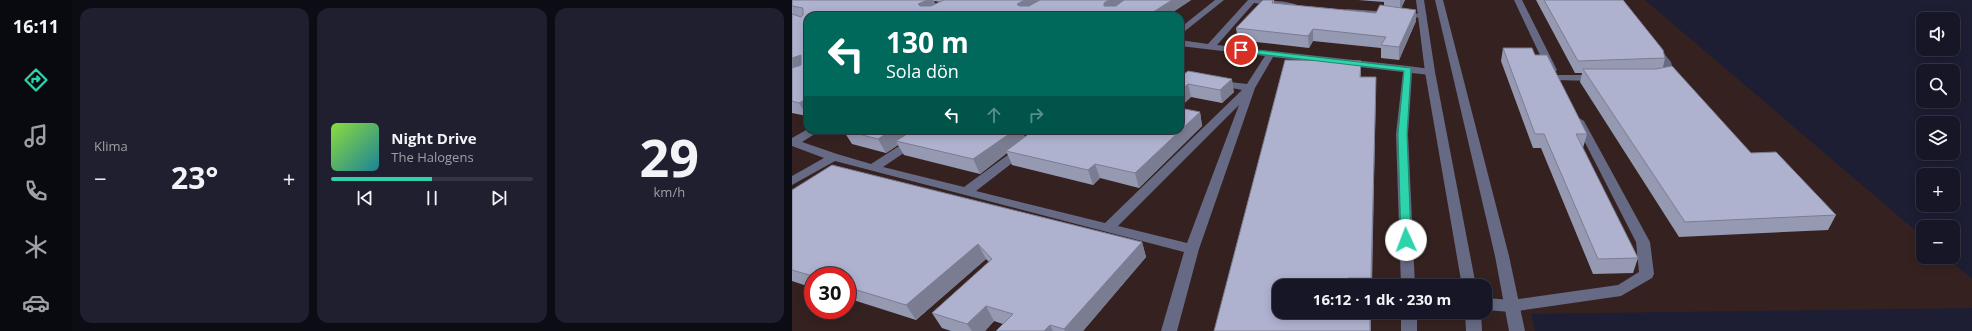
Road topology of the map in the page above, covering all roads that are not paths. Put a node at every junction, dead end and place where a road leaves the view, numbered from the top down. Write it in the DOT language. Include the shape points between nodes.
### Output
graph roads {
  1 [pos="1220,0"];
  2 [pos="1252,0"];
  3 [pos="1420,0"];
  4 [pos="1439,0"];
  5 [pos="1518,0"];
  6 [pos="1306,7"];
  7 [pos="1337,10"];
  8 [pos="1423,16"];
  9 [pos="1184,29"];
  10 [pos="1647,37"];
  11 [pos="1184,43"];
  12 [pos="1211,46"];
  13 [pos="1271,53"];
  14 [pos="1408,69"];
  15 [pos="1430,72"];
  16 [pos="1652,77"];
  17 [pos="1556,78"];
  18 [pos="1604,78"];
  19 [pos="1203,80"];
  20 [pos="1250,88"];
  21 [pos="1563,92"];
  22 [pos="1574,112"];
  23 [pos="807,134"];
  24 [pos="926,134"];
  25 [pos="1044,134"];
  26 [pos="792,142"];
  27 [pos="833,157"];
  28 [pos="872,168"];
  29 [pos="792,181"];
  30 [pos="966,192"];
  31 [pos="1109,227"];
  32 [pos="1192,249"];
  33 [pos="1408,279"];
  34 [pos="1468,279"];
  35 [pos="1492,305"];
  36 [pos="1511,306"];
  37 [pos="1409,319"];
  38 [pos="1473,319"];
  39 [pos="1169,331"];
  40 [pos="1409,331"];
  41 [pos="1474,331"];
  42 [pos="1517,331"];
  1 -- 9 [label="street"];
  2 -- 6 [label="street"];
  2 -- 12 [label="street"];
  3 -- 8 [label="street"];
  4 -- 36 [label="street" via="1502,256"];
  5 -- 17 [label="street"];
  7 -- 8 [label="street"];
  8 -- 15 [label="street"];
  10 -- 16 [label="street" via="1666,62 1669,74"];
  11 -- 12 [label="street"];
  12 -- 13 [label="street"];
  13 -- 14 [label="street"];
  13 -- 20 [label="street"];
  14 -- 15 [label="street"];
  14 -- 33 [label="street" via="1402,134"];
  15 -- 34 [label="street"];
  17 -- 18 [label="street"];
  17 -- 21 [label="street"];
  19 -- 20 [label="street"];
  20 -- 31 [label="street"];
  20 -- 32 [label="street"];
  22 -- 36 [label="street" via="1643,242 1647,274 1620,290"];
  23 -- 26 [label="street"];
  24 -- 28 [label="street"];
  25 -- 30 [label="street"];
  26 -- 27 [label="street"];
  27 -- 28 [label="street"];
  27 -- 29 [label="street"];
  28 -- 30 [label="street"];
  30 -- 31 [label="street"];
  31 -- 32 [label="street"];
  32 -- 39 [label="street"];
  35 -- 36 [label="street"];
  36 -- 42 [label="street"];
  37 -- 40 [label="street"];
  38 -- 41 [label="street"];
}
